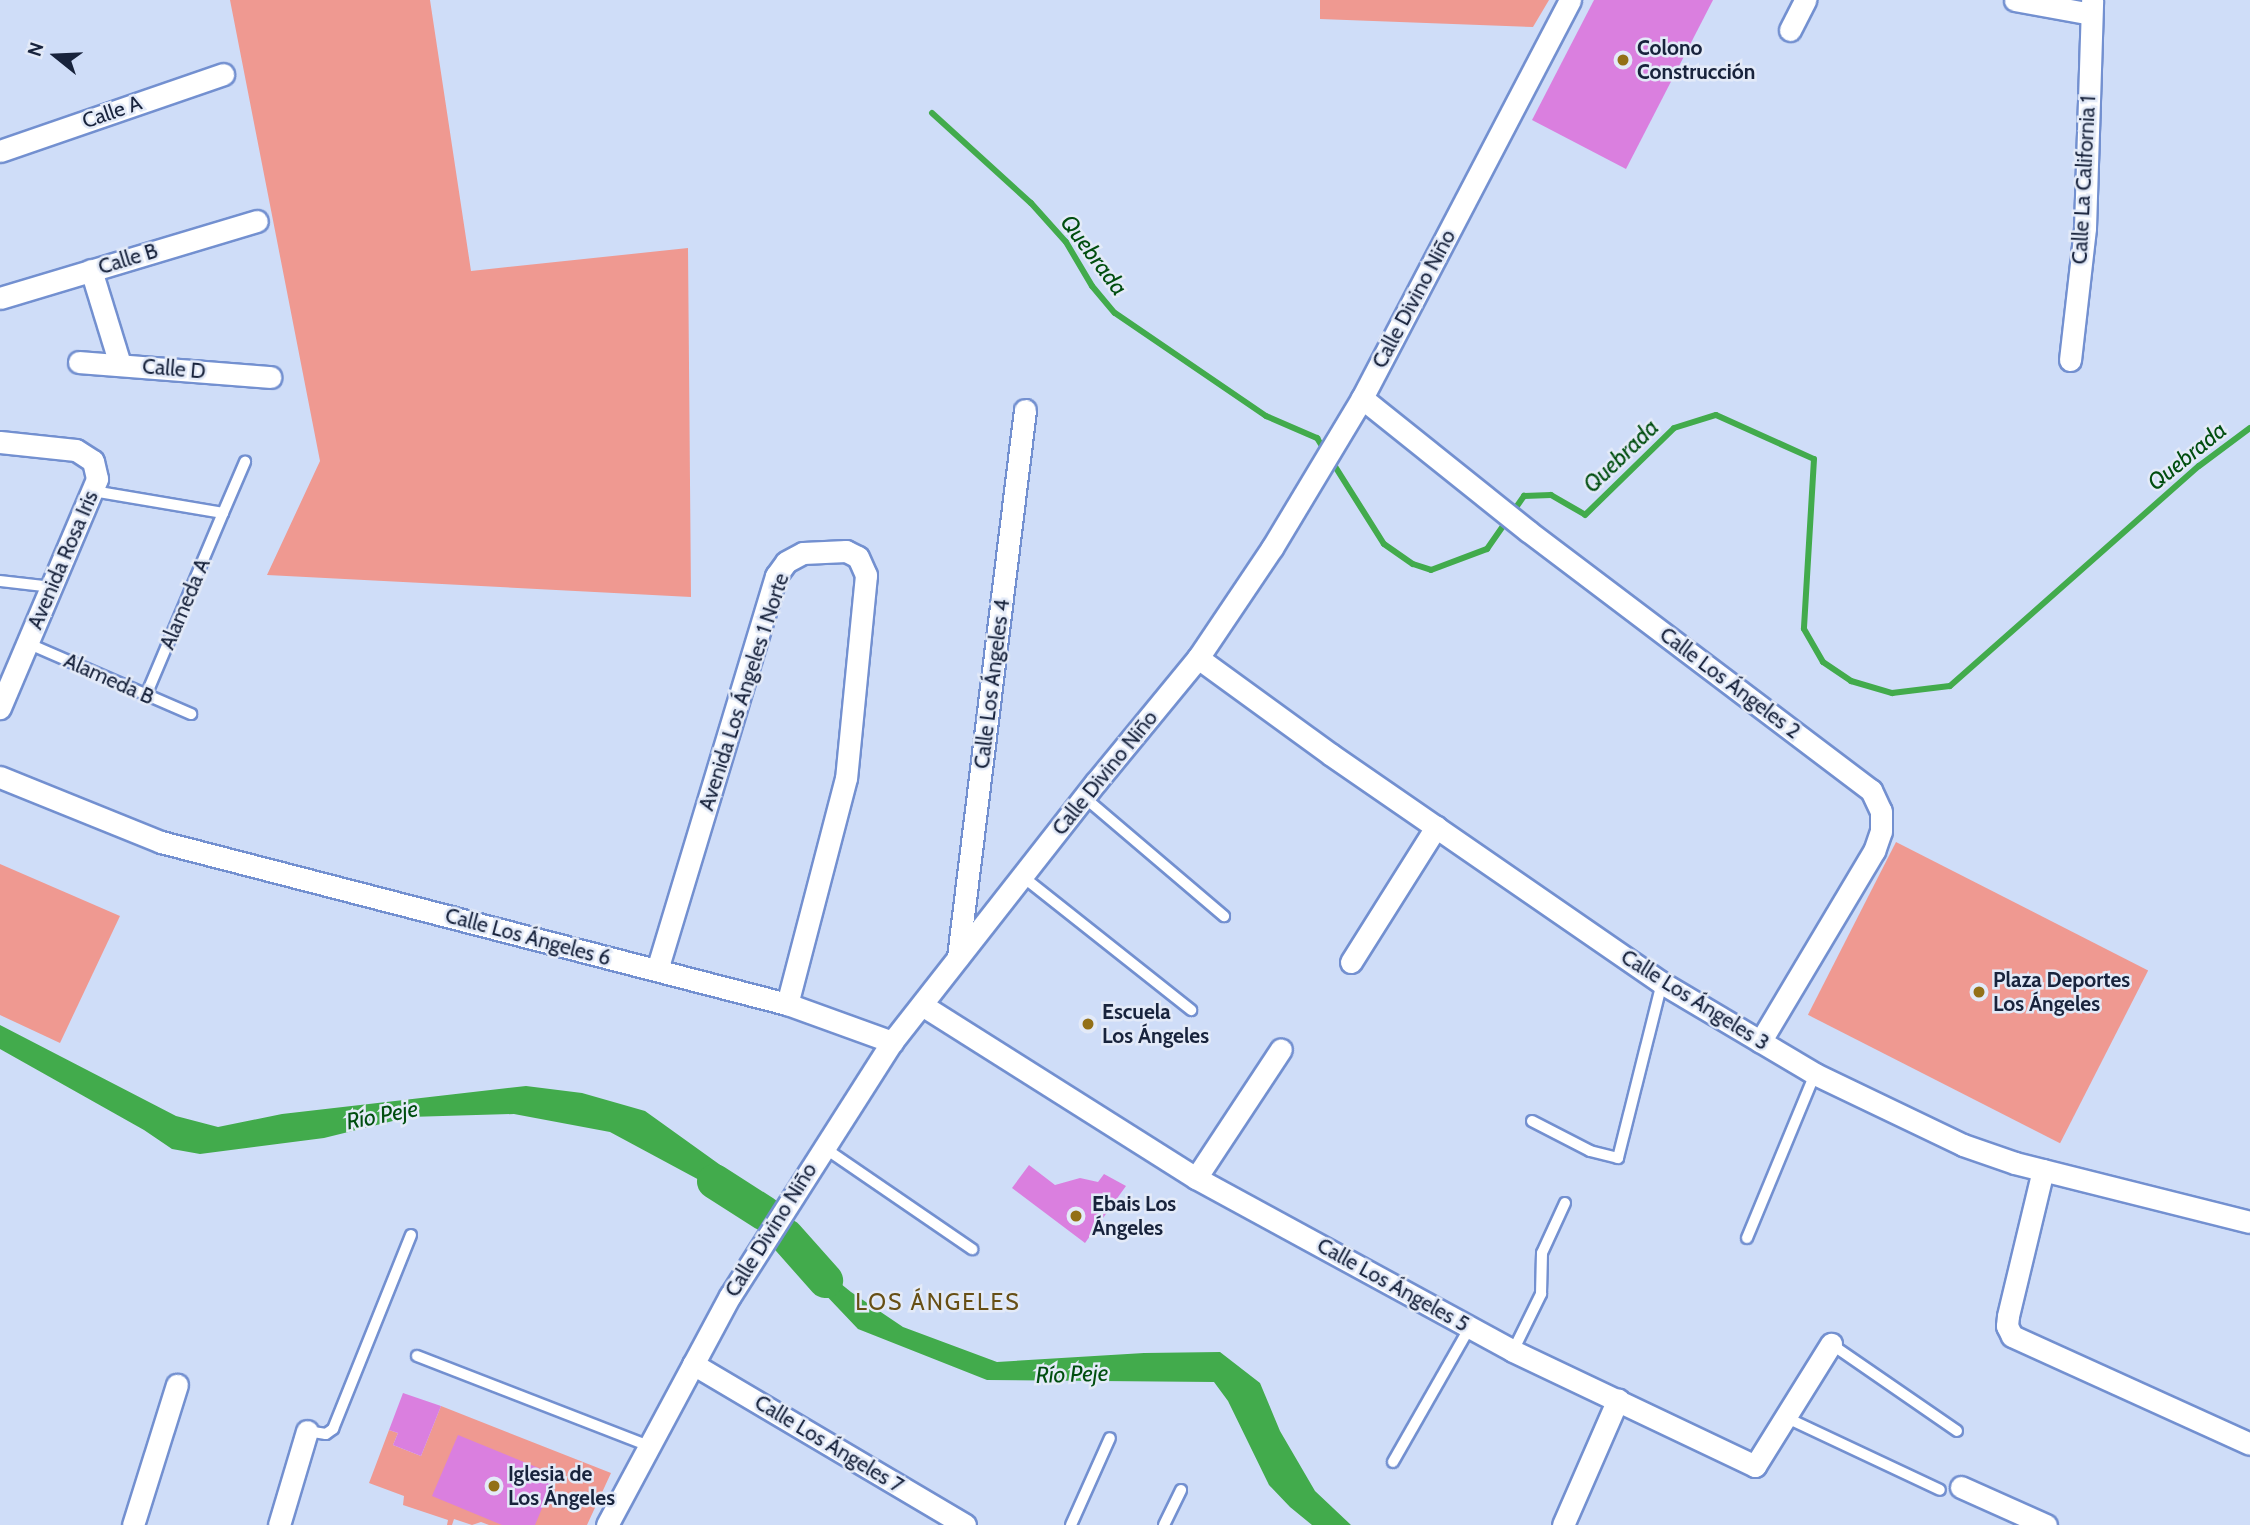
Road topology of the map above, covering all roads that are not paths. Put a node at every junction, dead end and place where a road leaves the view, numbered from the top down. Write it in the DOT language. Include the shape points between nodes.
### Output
graph roads {
  1 [pos="1570,0"];
  2 [pos="1805,0"];
  3 [pos="2015,0"];
  4 [pos="2092,7"];
  5 [pos="1790,30"];
  6 [pos="223,74"];
  7 [pos="0,151"];
  8 [pos="257,221"];
  9 [pos="91,270"];
  10 [pos="0,298"];
  11 [pos="2070,360"];
  12 [pos="79,362"];
  13 [pos="120,364"];
  14 [pos="270,377"];
  15 [pos="1362,398"];
  16 [pos="1025,410"];
  17 [pos="0,442"];
  18 [pos="245,462"];
  19 [pos="93,491"];
  20 [pos="223,513"];
  21 [pos="0,581"];
  22 [pos="52,587"];
  23 [pos="27,643"];
  24 [pos="1198,658"];
  25 [pos="146,695"];
  26 [pos="0,708"];
  27 [pos="191,714"];
  28 [pos="0,778"];
  29 [pos="1084,797"];
  30 [pos="1436,827"];
  31 [pos="1022,876"];
  32 [pos="1224,916"];
  33 [pos="958,958"];
  34 [pos="1351,962"];
  35 [pos="657,970"];
  36 [pos="1662,983"];
  37 [pos="787,1004"];
  38 [pos="922,1005"];
  39 [pos="1191,1010"];
  40 [pos="892,1042"];
  41 [pos="1760,1042"];
  42 [pos="1281,1049"];
  43 [pos="1815,1074"];
  44 [pos="1532,1121"];
  45 [pos="823,1147"];
  46 [pos="2043,1170"];
  47 [pos="1196,1178"];
  48 [pos="1565,1203"];
  49 [pos="2250,1222"];
  50 [pos="411,1234"];
  51 [pos="1747,1238"];
  52 [pos="972,1249"];
  53 [pos="1470,1327"];
  54 [pos="1831,1344"];
  55 [pos="1513,1351"];
  56 [pos="416,1356"];
  57 [pos="692,1363"];
  58 [pos="177,1385"];
  59 [pos="1618,1399"];
  60 [pos="1785,1417"];
  61 [pos="307,1431"];
  62 [pos="1957,1431"];
  63 [pos="1110,1438"];
  64 [pos="2250,1444"];
  65 [pos="649,1446"];
  66 [pos="1393,1462"];
  67 [pos="1950,1488"];
  68 [pos="1181,1490"];
  69 [pos="133,1525"];
  70 [pos="279,1525"];
  71 [pos="607,1525"];
  72 [pos="965,1525"];
  73 [pos="1071,1525"];
  74 [pos="1164,1525"];
  75 [pos="1563,1525"];
  76 [pos="2046,1525"];
  1 -- 15 [label="street, Calle Divino Niño"];
  2 -- 5 [label="street"];
  3 -- 4 [label="street"];
  4 -- 11 [label="street, Calle La California 1" via="2085,228"];
  6 -- 7 [label="street, Calle A"];
  8 -- 9 [label="street, Calle B"];
  9 -- 10 [label="street, Calle B"];
  9 -- 13 [label="street"];
  12 -- 13 [label="street, Calle D"];
  13 -- 14 [label="street, Calle D"];
  15 -- 24 [label="street, Calle Divino Niño" via="1272,548"];
  15 -- 41 [label="street, Calle Los Ángeles 2" via="1528,531 1871,790 1881,811 1874,851"];
  16 -- 33 [label="street, Calle Los Ángeles 4"];
  17 -- 19 [label="street, Avenida Rosa Iris" via="76,450 93,461 97,479"];
  18 -- 20 [label="lane, Alameda A"];
  19 -- 20 [label="lane"];
  19 -- 22 [label="street, Avenida Rosa Iris"];
  20 -- 25 [label="lane, Alameda A"];
  21 -- 22 [label="lane"];
  22 -- 23 [label="street, Avenida Rosa Iris"];
  23 -- 25 [label="lane, Alameda B"];
  23 -- 26 [label="street, Avenida Rosa Iris"];
  24 -- 29 [label="street, Calle Divino Niño"];
  24 -- 30 [label="street, Calle Los Ángeles 3"];
  25 -- 27 [label="lane, Alameda B"];
  28 -- 35 [label="street, Calle Los Ángeles 6" via="161,842"];
  29 -- 31 [label="street, Calle Divino Niño"];
  29 -- 32 [label="lane"];
  30 -- 34 [label="street"];
  30 -- 36 [label="street, Calle Los Ángeles 3"];
  31 -- 33 [label="street, Calle Divino Niño"];
  31 -- 39 [label="lane"];
  33 -- 38 [label="street, Calle Divino Niño"];
  35 -- 37 [label="street, Calle Los Ángeles 6"];
  35 -- 37 [label="street, Avenida Los Ángeles 1 Norte" via="776,576 786,562 803,553 846,551 858,557 866,575 846,778"];
  36 -- 41 [label="street, Calle Los Ángeles 3"];
  36 -- 44 [label="lane" via="1618,1158 1590,1150"];
  37 -- 40 [label="street, Calle Los Ángeles 6"];
  38 -- 40 [label="street, Calle Divino Niño"];
  38 -- 47 [label="street, Calle Los Ángeles 5"];
  40 -- 45 [label="street, Calle Divino Niño"];
  41 -- 43 [label="street, Calle Los Ángeles 3"];
  42 -- 47 [label="street"];
  43 -- 46 [label="street, Calle Los Ángeles 3" via="1963,1145"];
  43 -- 51 [label="lane"];
  45 -- 52 [label="lane"];
  45 -- 57 [label="street, Calle Divino Niño"];
  46 -- 49 [label="street, Calle Los Ángeles 3"];
  46 -- 64 [label="street" via="2008,1316 2011,1336"];
  47 -- 53 [label="street, Calle Los Ángeles 5"];
  48 -- 55 [label="lane" via="1542,1253 1541,1294"];
  50 -- 61 [label="lane" via="332,1429 326,1434"];
  53 -- 55 [label="street, Calle Los Ángeles 5"];
  53 -- 66 [label="lane"];
  54 -- 60 [label="street, Calle Los Ángeles 5"];
  54 -- 62 [label="lane"];
  55 -- 59 [label="street, Calle Los Ángeles 5"];
  56 -- 65 [label="lane"];
  57 -- 65 [label="street, Calle Divino Niño"];
  57 -- 72 [label="street, Calle Los Ángeles 7"];
  58 -- 69 [label="street"];
  59 -- 60 [label="street, Calle Los Ángeles 5" via="1755,1466"];
  59 -- 75 [label="street"];
  60 -- 67 [label="lane"];
  61 -- 70 [label="street"];
  63 -- 73 [label="lane"];
  65 -- 71 [label="street, Calle Divino Niño"];
  67 -- 76 [label="street"];
  68 -- 74 [label="lane"];
}
